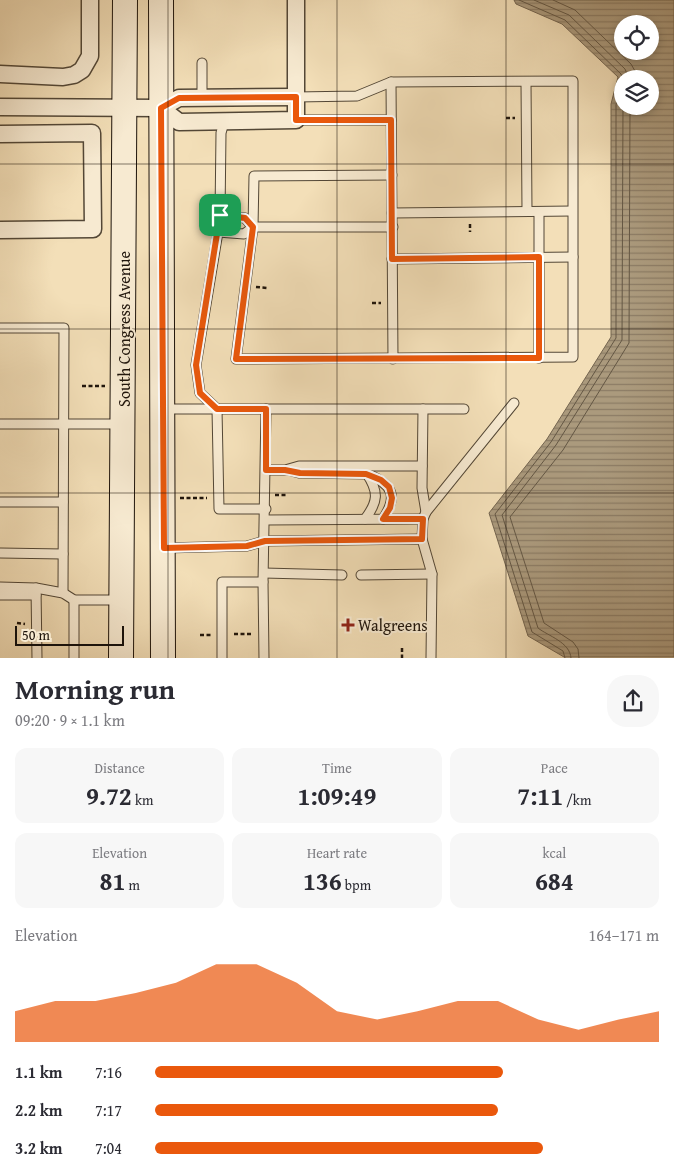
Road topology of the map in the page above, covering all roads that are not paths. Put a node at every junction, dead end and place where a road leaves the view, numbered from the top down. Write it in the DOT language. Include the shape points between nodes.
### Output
graph roads {
  1 [pos="90,0"];
  2 [pos="125,0"];
  3 [pos="161,0"];
  4 [pos="296,0"];
  5 [pos="202,63"];
  6 [pos="0,74"];
  7 [pos="391,82"];
  8 [pos="526,82"];
  9 [pos="296,97"];
  10 [pos="202,98"];
  11 [pos="225,98"];
  12 [pos="125,107"];
  13 [pos="0,108"];
  14 [pos="161,108"];
  15 [pos="296,120"];
  16 [pos="391,120"];
  17 [pos="224,122"];
  18 [pos="0,134"];
  19 [pos="392,175"];
  20 [pos="527,211"];
  21 [pos="540,212"];
  22 [pos="572,212"];
  23 [pos="392,213"];
  24 [pos="220,215"];
  25 [pos="253,227"];
  26 [pos="393,227"];
  27 [pos="0,230"];
  28 [pos="218,232"];
  29 [pos="539,257"];
  30 [pos="573,257"];
  31 [pos="392,259"];
  32 [pos="0,328"];
  33 [pos="539,358"];
  34 [pos="393,359"];
  35 [pos="514,403"];
  36 [pos="162,409"];
  37 [pos="217,409"];
  38 [pos="266,409"];
  39 [pos="422,409"];
  40 [pos="464,409"];
  41 [pos="63,423"];
  42 [pos="0,424"];
  43 [pos="123,424"];
  44 [pos="422,466"];
  45 [pos="266,470"];
  46 [pos="285,470"];
  47 [pos="366,474"];
  48 [pos="0,502"];
  49 [pos="63,502"];
  50 [pos="266,509"];
  51 [pos="424,516"];
  52 [pos="365,519"];
  53 [pos="383,519"];
  54 [pos="266,520"];
  55 [pos="422,539"];
  56 [pos="265,541"];
  57 [pos="164,548"];
  58 [pos="0,553"];
  59 [pos="63,554"];
  60 [pos="432,574"];
  61 [pos="342,575"];
  62 [pos="362,575"];
  63 [pos="264,577"];
  64 [pos="0,588"];
  65 [pos="36,591"];
  66 [pos="63,593"];
  67 [pos="0,595"];
  68 [pos="74,600"];
  69 [pos="122,600"];
  70 [pos="37,658"];
  71 [pos="74,658"];
  72 [pos="121,658"];
  73 [pos="163,658"];
  74 [pos="222,658"];
  75 [pos="264,658"];
  76 [pos="432,658"];
  1 -- 6 [label="street" via="90,56 82,70 63,77"];
  2 -- 12 [label="main road, South Congress Avenue"];
  3 -- 14 [label="main road"];
  4 -- 9 [label="street"];
  5 -- 10 [label="lane"];
  7 -- 8 [label="lane"];
  7 -- 9 [label="lane" via="357,96"];
  7 -- 16 [label="lane"];
  8 -- 20 [label="lane"];
  8 -- 22 [label="lane" via="573,81"];
  9 -- 11 [label="street"];
  9 -- 15 [label="street"];
  10 -- 11 [label="street"];
  10 -- 14 [label="street" via="179,98"];
  11 -- 17 [label="street"];
  12 -- 13 [label="street"];
  12 -- 14 [label="street"];
  12 -- 43 [label="main road, South Congress Avenue"];
  14 -- 17 [label="street" via="179,122"];
  14 -- 36 [label="main road"];
  15 -- 16 [label="lane"];
  15 -- 17 [label="street"];
  16 -- 19 [label="lane"];
  17 -- 24 [label="lane"];
  18 -- 27 [label="street" via="92,133 93,229"];
  19 -- 23 [label="lane"];
  19 -- 25 [label="lane" via="254,176"];
  20 -- 21 [label="lane"];
  20 -- 23 [label="lane"];
  21 -- 22 [label="lane"];
  21 -- 29 [label="lane"];
  22 -- 30 [label="lane"];
  23 -- 26 [label="lane"];
  24 -- 25 [label="lane" via="245,218"];
  24 -- 28 [label="lane"];
  25 -- 26 [label="lane"];
  25 -- 28 [label="lane" via="244,234"];
  25 -- 34 [label="lane" via="236,359"];
  26 -- 31 [label="lane"];
  28 -- 37 [label="lane" via="196,365 200,393"];
  29 -- 30 [label="lane"];
  29 -- 31 [label="lane"];
  29 -- 33 [label="lane"];
  30 -- 33 [label="lane" via="573,357"];
  31 -- 34 [label="lane"];
  32 -- 41 [label="lane" via="64,328"];
  33 -- 34 [label="lane"];
  35 -- 51 [label="lane"];
  36 -- 37 [label="lane"];
  36 -- 57 [label="main road"];
  37 -- 38 [label="lane"];
  37 -- 50 [label="lane" via="219,509"];
  38 -- 39 [label="lane"];
  38 -- 45 [label="lane"];
  39 -- 40 [label="lane"];
  39 -- 44 [label="lane"];
  41 -- 42 [label="lane"];
  41 -- 43 [label="lane"];
  41 -- 49 [label="lane"];
  43 -- 69 [label="main road, South Congress Avenue"];
  44 -- 46 [label="lane" via="299,466"];
  44 -- 51 [label="lane"];
  45 -- 46 [label="lane"];
  45 -- 50 [label="lane"];
  46 -- 47 [label="lane"];
  47 -- 52 [label="lane" via="374,484 376,497 374,508"];
  47 -- 53 [label="lane" via="389,487 392,498"];
  48 -- 49 [label="lane"];
  49 -- 59 [label="lane"];
  50 -- 54 [label="lane"];
  51 -- 53 [label="lane"];
  51 -- 55 [label="lane"];
  52 -- 53 [label="lane"];
  52 -- 54 [label="lane"];
  54 -- 56 [label="lane"];
  55 -- 56 [label="lane"];
  55 -- 60 [label="lane"];
  56 -- 57 [label="lane" via="247,546"];
  56 -- 63 [label="lane"];
  57 -- 73 [label="main road"];
  58 -- 59 [label="lane"];
  59 -- 66 [label="lane"];
  60 -- 62 [label="lane"];
  60 -- 76 [label="lane"];
  61 -- 63 [label="lane"];
  63 -- 74 [label="lane" via="222,582"];
  63 -- 75 [label="lane"];
  64 -- 65 [label="lane"];
  65 -- 66 [label="lane"];
  65 -- 67 [label="lane"];
  65 -- 70 [label="lane"];
  66 -- 68 [label="lane"];
  68 -- 69 [label="lane"];
  68 -- 71 [label="lane"];
  69 -- 72 [label="main road, South Congress Avenue"];
}
